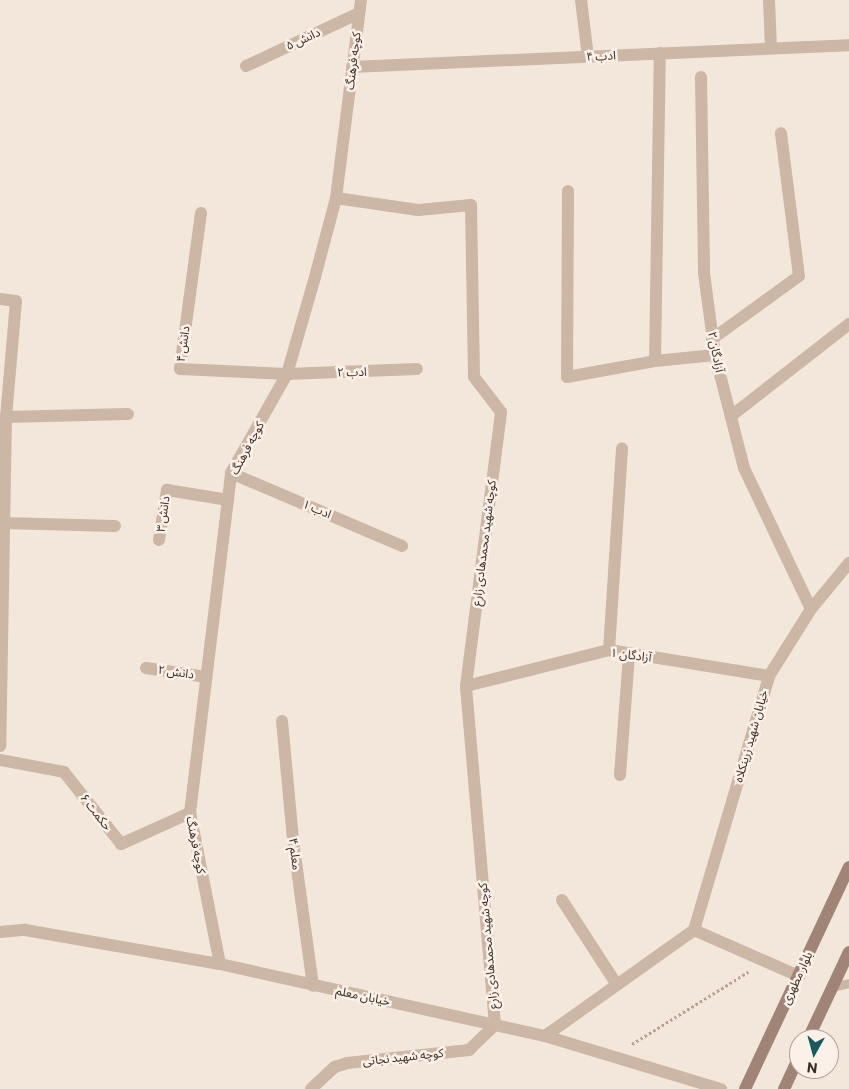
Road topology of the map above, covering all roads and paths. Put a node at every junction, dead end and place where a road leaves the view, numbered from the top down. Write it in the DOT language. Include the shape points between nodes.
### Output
graph roads {
  1 [pos="581,0"];
  2 [pos="769,0"];
  3 [pos="360,6"];
  4 [pos="849,44"];
  5 [pos="771,48"];
  6 [pos="660,53"];
  7 [pos="588,56"];
  8 [pos="246,66"];
  9 [pos="352,67"];
  10 [pos="701,78"];
  11 [pos="781,133"];
  12 [pos="568,191"];
  13 [pos="336,198"];
  14 [pos="201,213"];
  15 [pos="0,299"];
  16 [pos="849,324"];
  17 [pos="712,339"];
  18 [pos="715,355"];
  19 [pos="655,361"];
  20 [pos="417,369"];
  21 [pos="287,374"];
  22 [pos="128,414"];
  23 [pos="731,416"];
  24 [pos="6,417"];
  25 [pos="622,448"];
  26 [pos="231,473"];
  27 [pos="228,500"];
  28 [pos="3,523"];
  29 [pos="115,526"];
  30 [pos="160,540"];
  31 [pos="402,546"];
  32 [pos="849,563"];
  33 [pos="810,609"];
  34 [pos="609,650"];
  35 [pos="629,654"];
  36 [pos="146,668"];
  37 [pos="769,676"];
  38 [pos="206,677"];
  39 [pos="466,686"];
  40 [pos="282,722"];
  41 [pos="0,746"];
  42 [pos="0,760"];
  43 [pos="620,775"];
  44 [pos="190,813"];
  45 [pos="849,867"];
  46 [pos="562,900"];
  47 [pos="694,930"];
  48 [pos="0,932"];
  49 [pos="849,952"];
  50 [pos="765,961"];
  51 [pos="220,964"];
  52 [pos="799,976"];
  53 [pos="849,984"];
  54 [pos="617,985"];
  55 [pos="313,986"];
  56 [pos="832,987"];
  57 [pos="495,1025"];
  58 [pos="813,1029"];
  59 [pos="545,1036"];
  60 [pos="613,1056"];
  61 [pos="311,1089"];
  62 [pos="721,1089"];
  63 [pos="745,1089"];
  1 -- 7 [label="street"];
  2 -- 5 [label="street"];
  3 -- 8 [label="street, دانش ۵"];
  3 -- 9 [label="street, کوچه فرهنگ"];
  4 -- 5 [label="street, ادب ۴"];
  5 -- 6 [label="street, ادب ۴"];
  6 -- 7 [label="street, ادب ۴"];
  6 -- 19 [label="street"];
  7 -- 9 [label="street, ادب ۴"];
  9 -- 13 [label="street, کوچه فرهنگ"];
  10 -- 17 [label="street, آزادگان ۲" via="704,273"];
  11 -- 17 [label="street" via="799,276"];
  12 -- 19 [label="street" via="567,376"];
  13 -- 21 [label="street, کوچه فرهنگ"];
  13 -- 39 [label="street, کوچه شهید محمدهادی زارع" via="418,210 471,205 474,378 501,412"];
  14 -- 21 [label="street, دانش ۴" via="180,369"];
  15 -- 24 [label="street" via="16,301"];
  16 -- 23 [label="street"];
  17 -- 18 [label="street, آزادگان ۲"];
  18 -- 19 [label="street"];
  18 -- 23 [label="street, آزادگان ۲"];
  20 -- 21 [label="street, ادب ۲"];
  21 -- 26 [label="street, کوچه فرهنگ"];
  22 -- 24 [label="street"];
  23 -- 33 [label="street, آزادگان ۲" via="744,468"];
  24 -- 28 [label="street"];
  25 -- 34 [label="street"];
  26 -- 27 [label="street, کوچه فرهنگ"];
  26 -- 31 [label="street, ادب ۱"];
  27 -- 30 [label="street, دانش ۳" via="167,490"];
  27 -- 38 [label="street, کوچه فرهنگ"];
  28 -- 29 [label="street"];
  28 -- 41 [label="street"];
  32 -- 33 [label="street, خیابان شهید زرینکلاه"];
  33 -- 37 [label="street, خیابان شهید زرینکلاه"];
  34 -- 35 [label="street, آزادگان ۱"];
  34 -- 39 [label="street, آزادگان ۱"];
  35 -- 37 [label="street, آزادگان ۱"];
  35 -- 43 [label="street"];
  36 -- 38 [label="street, دانش ۲"];
  37 -- 47 [label="street, خیابان شهید زرینکلاه"];
  38 -- 44 [label="street, کوچه فرهنگ"];
  39 -- 57 [label="street, کوچه شهید محمدهادی زارع"];
  40 -- 55 [label="street, معلم ۴" via="293,840"];
  42 -- 44 [label="street, حکمت ۶" via="64,772 121,844"];
  44 -- 51 [label="street, کوچه فرهنگ"];
  45 -- 52 [label="main road, بلوار مطهری"];
  46 -- 54 [label="street"];
  47 -- 50 [label="street"];
  47 -- 54 [label="street"];
  48 -- 51 [label="street, خیابان معلم" via="25,930"];
  49 -- 56 [label="main road"];
  50 -- 52 [label="street"];
  50 -- 60 [label="path"];
  51 -- 55 [label="street, خیابان معلم"];
  52 -- 63 [label="main road, بلوار مطهری"];
  53 -- 56 [label="lane"];
  54 -- 59 [label="street"];
  55 -- 57 [label="street, خیابان معلم"];
  56 -- 58 [label="main road"];
  57 -- 59 [label="street, خیابان معلم"];
  57 -- 61 [label="street, کوچه شهید نجاتی" via="469,1050 347,1063 335,1067"];
  59 -- 60 [label="street, خیابان معلم"];
  60 -- 62 [label="street, خیابان معلم"];
}
